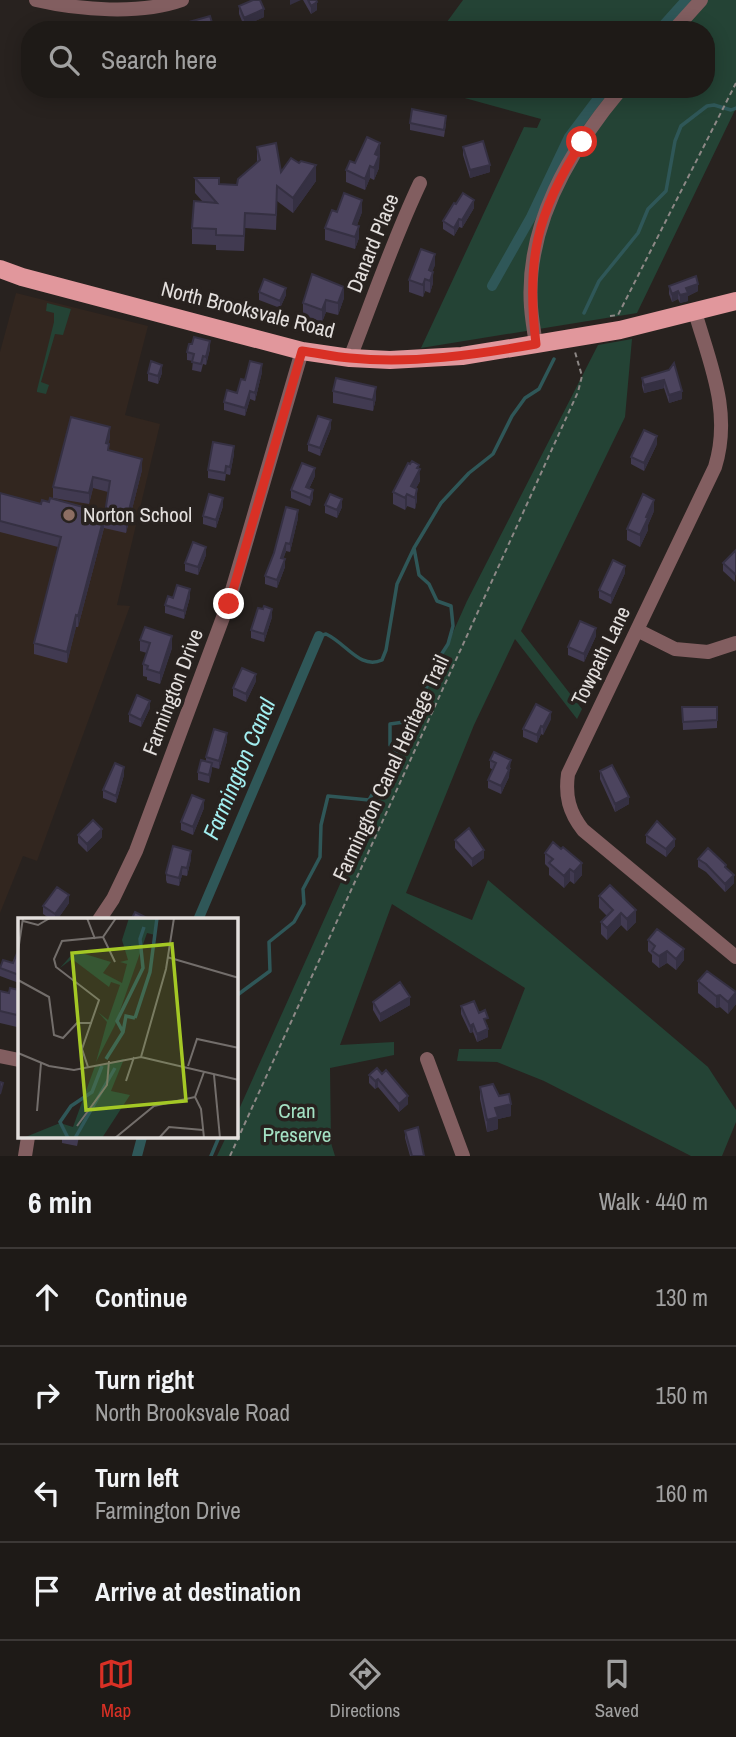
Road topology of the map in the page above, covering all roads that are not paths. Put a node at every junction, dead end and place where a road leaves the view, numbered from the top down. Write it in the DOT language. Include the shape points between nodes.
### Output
graph roads {
  1 [pos="36,0"];
  2 [pos="182,0"];
  3 [pos="701,0"];
  4 [pos="682,21"];
  5 [pos="614,98"];
  6 [pos="421,183"];
  7 [pos="0,269"];
  8 [pos="736,301"];
  9 [pos="695,312"];
  10 [pos="536,344"];
  11 [pos="302,351"];
  12 [pos="350,358"];
  13 [pos="637,630"];
  14 [pos="736,643"];
  15 [pos="100,918"];
  16 [pos="736,957"];
  17 [pos="0,1056"];
  18 [pos="427,1059"];
  19 [pos="18,1060"];
  20 [pos="28,1138"];
  21 [pos="25,1156"];
  22 [pos="463,1156"];
  1 -- 2 [label="street" via="116,9"];
  3 -- 4 [label="street"];
  5 -- 10 [label="street" via="567,166 545,209 531,281"];
  6 -- 12 [label="street, Danard Place" via="396,234"];
  7 -- 11 [label="main road, North Brooksvale Road"];
  8 -- 9 [label="main road, North Brooksvale Road"];
  9 -- 10 [label="main road, North Brooksvale Road"];
  9 -- 13 [label="street, Towpath Lane" via="720,399 722,446"];
  10 -- 12 [label="main road, North Brooksvale Road" via="424,359"];
  11 -- 12 [label="main road, North Brooksvale Road"];
  11 -- 15 [label="street, Farmington Drive" via="229,604 136,851"];
  13 -- 14 [label="street" via="675,649 709,652"];
  13 -- 16 [label="street, Towpath Lane" via="568,774 569,807 583,830"];
  17 -- 19 [label="street"];
  18 -- 22 [label="street"];
  20 -- 21 [label="street"];
}
